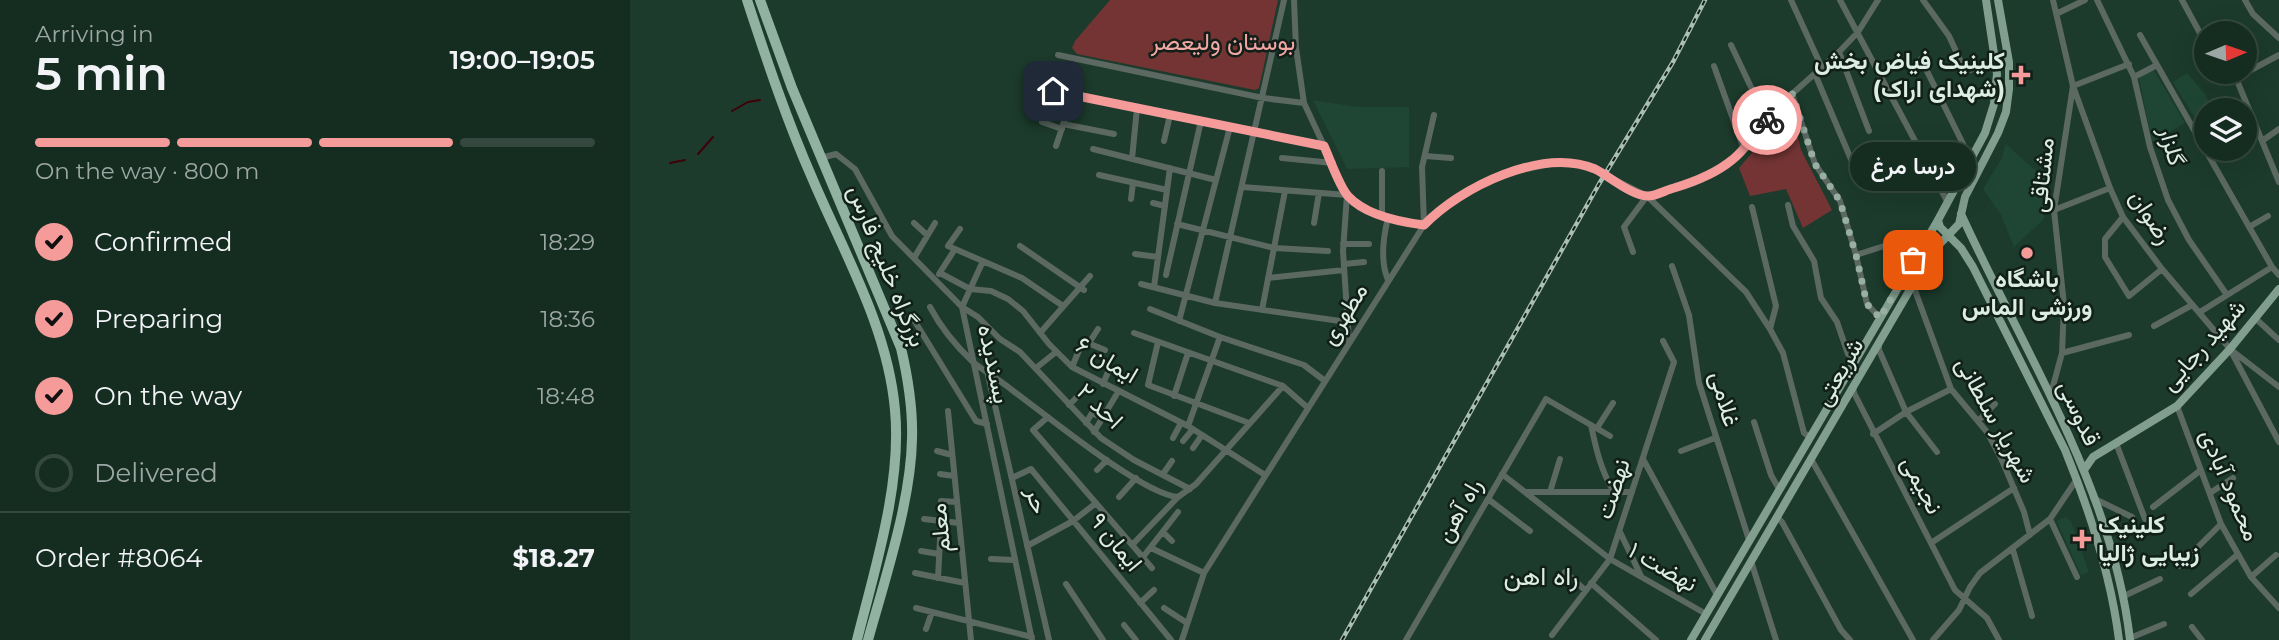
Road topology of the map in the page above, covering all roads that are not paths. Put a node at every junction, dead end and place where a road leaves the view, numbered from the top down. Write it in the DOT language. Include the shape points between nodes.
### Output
graph roads {
  1 [pos="747,0"];
  2 [pos="760,0"];
  3 [pos="1284,0"];
  4 [pos="1294,0"];
  5 [pos="1791,0"];
  6 [pos="1840,0"];
  7 [pos="1878,0"];
  8 [pos="1923,0"];
  9 [pos="1986,0"];
  10 [pos="1998,0"];
  11 [pos="2053,0"];
  12 [pos="2085,0"];
  13 [pos="2097,0"];
  14 [pos="2182,0"];
  15 [pos="2245,0"];
  16 [pos="2057,13"];
  17 [pos="2194,22"];
  18 [pos="1858,32"];
  19 [pos="2140,35"];
  20 [pos="2279,38"];
  21 [pos="1731,45"];
  22 [pos="1839,52"];
  23 [pos="1058,55"];
  24 [pos="2279,55"];
  25 [pos="1921,59"];
  26 [pos="1997,64"];
  27 [pos="2129,64"];
  28 [pos="2258,64"];
  29 [pos="2157,65"];
  30 [pos="1714,66"];
  31 [pos="1822,68"];
  32 [pos="1815,74"];
  33 [pos="2134,76"];
  34 [pos="2238,84"];
  35 [pos="2073,86"];
  36 [pos="1034,87"];
  37 [pos="1792,93"];
  38 [pos="1073,95"];
  39 [pos="1263,98"];
  40 [pos="1304,103"];
  41 [pos="1137,108"];
  42 [pos="1170,114"];
  43 [pos="1434,115"];
  44 [pos="1200,121"];
  45 [pos="1767,121"];
  46 [pos="1042,122"];
  47 [pos="1062,126"];
  48 [pos="1230,127"];
  49 [pos="2279,129"];
  50 [pos="1870,131"];
  51 [pos="1255,132"];
  52 [pos="1114,134"];
  53 [pos="1164,141"];
  54 [pos="2262,141"];
  55 [pos="1056,146"];
  56 [pos="1324,146"];
  57 [pos="1743,147"];
  58 [pos="1093,149"];
  59 [pos="1425,156"];
  60 [pos="821,158"];
  61 [pos="1283,158"];
  62 [pos="1451,158"];
  63 [pos="1132,159"];
  64 [pos="1971,160"];
  65 [pos="1333,163"];
  66 [pos="1170,168"];
  67 [pos="1382,171"];
  68 [pos="1189,173"];
  69 [pos="1099,176"];
  70 [pos="1216,180"];
  71 [pos="2279,182"];
  72 [pos="1133,183"];
  73 [pos="1861,183"];
  74 [pos="1242,187"];
  75 [pos="2110,188"];
  76 [pos="1167,190"];
  77 [pos="1284,191"];
  78 [pos="1319,193"];
  79 [pos="1347,195"];
  80 [pos="1647,196"];
  81 [pos="1131,199"];
  82 [pos="1947,201"];
  83 [pos="1153,203"];
  84 [pos="1165,205"];
  85 [pos="1788,205"];
  86 [pos="1752,207"];
  87 [pos="2054,211"];
  88 [pos="1961,214"];
  89 [pos="2123,216"];
  90 [pos="2268,216"];
  91 [pos="1385,217"];
  92 [pos="1938,220"];
  93 [pos="914,223"];
  94 [pos="935,223"];
  95 [pos="1314,223"];
  96 [pos="1177,224"];
  97 [pos="1424,225"];
  98 [pos="2249,227"];
  99 [pos="960,229"];
  100 [pos="1204,230"];
  101 [pos="1949,234"];
  102 [pos="928,235"];
  103 [pos="1230,238"];
  104 [pos="1973,239"];
  105 [pos="1343,244"];
  106 [pos="1369,244"];
  107 [pos="1923,245"];
  108 [pos="1020,246"];
  109 [pos="1884,246"];
  110 [pos="951,248"];
  111 [pos="1274,248"];
  112 [pos="1961,248"];
  113 [pos="1328,251"];
  114 [pos="1633,252"];
  115 [pos="1932,252"];
  116 [pos="1135,254"];
  117 [pos="1856,255"];
  118 [pos="1158,257"];
  119 [pos="914,258"];
  120 [pos="983,261"];
  121 [pos="1364,262"];
  122 [pos="1672,266"];
  123 [pos="1344,267"];
  124 [pos="2272,267"];
  125 [pos="2162,269"];
  126 [pos="1166,275"];
  127 [pos="2279,275"];
  128 [pos="938,276"];
  129 [pos="1090,276"];
  130 [pos="1268,278"];
  131 [pos="1388,280"];
  132 [pos="1141,284"];
  133 [pos="1913,285"];
  134 [pos="1154,287"];
  135 [pos="970,289"];
  136 [pos="1082,289"];
  137 [pos="2279,289"];
  138 [pos="2227,295"];
  139 [pos="1186,297"];
  140 [pos="1215,303"];
  141 [pos="2192,304"];
  142 [pos="1063,306"];
  143 [pos="930,307"];
  144 [pos="962,307"];
  145 [pos="1150,309"];
  146 [pos="1262,310"];
  147 [pos="2200,312"];
  148 [pos="1880,318"];
  149 [pos="2255,318"];
  150 [pos="914,320"];
  151 [pos="1179,321"];
  152 [pos="1347,322"];
  153 [pos="2154,326"];
  154 [pos="1098,329"];
  155 [pos="1770,329"];
  156 [pos="1040,333"];
  157 [pos="1134,333"];
  158 [pos="2129,335"];
  159 [pos="1220,337"];
  160 [pos="2279,340"];
  161 [pos="1663,341"];
  162 [pos="1158,342"];
  163 [pos="1089,343"];
  164 [pos="1349,343"];
  165 [pos="1879,343"];
  166 [pos="2230,349"];
  167 [pos="1105,350"];
  168 [pos="1056,352"];
  169 [pos="1188,353"];
  170 [pos="2062,353"];
  171 [pos="1855,360"];
  172 [pos="1211,361"];
  173 [pos="975,363"];
  174 [pos="1072,367"];
  175 [pos="1036,368"];
  176 [pos="987,371"];
  177 [pos="1108,372"];
  178 [pos="2279,378"];
  179 [pos="2270,380"];
  180 [pos="1325,381"];
  181 [pos="1104,384"];
  182 [pos="1283,386"];
  183 [pos="1853,387"];
  184 [pos="2279,387"];
  185 [pos="1951,389"];
  186 [pos="1118,392"];
  187 [pos="1078,396"];
  188 [pos="1174,396"];
  189 [pos="2050,397"];
  190 [pos="1613,403"];
  191 [pos="1196,404"];
  192 [pos="1995,404"];
  193 [pos="1069,405"];
  194 [pos="2177,406"];
  195 [pos="1308,408"];
  196 [pos="948,411"];
  197 [pos="1906,412"];
  198 [pos="1096,415"];
  199 [pos="1048,417"];
  200 [pos="1978,421"];
  201 [pos="1754,422"];
  202 [pos="1086,423"];
  203 [pos="1249,423"];
  204 [pos="987,424"];
  205 [pos="1187,426"];
  206 [pos="1594,427"];
  207 [pos="1094,432"];
  208 [pos="1873,434"];
  209 [pos="1202,435"];
  210 [pos="1610,436"];
  211 [pos="1810,437"];
  212 [pos="1173,438"];
  213 [pos="1715,438"];
  214 [pos="1183,441"];
  215 [pos="2279,442"];
  216 [pos="2116,443"];
  217 [pos="1193,448"];
  218 [pos="1225,449"];
  219 [pos="937,451"];
  220 [pos="1681,451"];
  221 [pos="1937,452"];
  222 [pos="2078,454"];
  223 [pos="952,455"];
  224 [pos="2093,457"];
  225 [pos="1560,458"];
  226 [pos="1643,459"];
  227 [pos="1811,459"];
  228 [pos="1107,460"];
  229 [pos="1172,461"];
  230 [pos="1097,470"];
  231 [pos="2084,470"];
  232 [pos="2201,470"];
  233 [pos="940,474"];
  234 [pos="1163,474"];
  235 [pos="1502,474"];
  236 [pos="1265,475"];
  237 [pos="954,476"];
  238 [pos="1012,478"];
  239 [pos="1136,478"];
  240 [pos="2234,478"];
  241 [pos="2077,479"];
  242 [pos="2014,488"];
  243 [pos="1190,489"];
  244 [pos="1779,489"];
  245 [pos="1525,492"];
  246 [pos="1550,492"];
  247 [pos="1614,492"];
  248 [pos="1632,492"];
  249 [pos="2210,493"];
  250 [pos="1119,497"];
  251 [pos="1178,497"];
  252 [pos="2093,498"];
  253 [pos="1488,499"];
  254 [pos="941,501"];
  255 [pos="957,502"];
  256 [pos="1096,503"];
  257 [pos="2153,507"];
  258 [pos="1178,512"];
  259 [pos="1777,517"];
  260 [pos="2132,517"];
  261 [pos="2050,519"];
  262 [pos="2145,519"];
  263 [pos="924,520"];
  264 [pos="941,521"];
  265 [pos="1073,521"];
  266 [pos="959,523"];
  267 [pos="1032,523"];
  268 [pos="2221,524"];
  269 [pos="1023,528"];
  270 [pos="1530,531"];
  271 [pos="1619,531"];
  272 [pos="1163,532"];
  273 [pos="2030,535"];
  274 [pos="1749,540"];
  275 [pos="1172,541"];
  276 [pos="1931,542"];
  277 [pos="1132,545"];
  278 [pos="1027,546"];
  279 [pos="1151,548"];
  280 [pos="2013,550"];
  281 [pos="921,551"];
  282 [pos="939,555"];
  283 [pos="2237,555"];
  284 [pos="2276,555"];
  285 [pos="1143,557"];
  286 [pos="991,559"];
  287 [pos="1610,559"];
  288 [pos="1014,561"];
  289 [pos="1751,561"];
  290 [pos="2179,566"];
  291 [pos="1152,568"];
  292 [pos="1564,572"];
  293 [pos="915,573"];
  294 [pos="1203,573"];
  295 [pos="1034,576"];
  296 [pos="1642,577"];
  297 [pos="2077,577"];
  298 [pos="2250,577"];
  299 [pos="938,578"];
  300 [pos="2160,579"];
  301 [pos="1018,580"];
  302 [pos="965,583"];
  303 [pos="1591,583"];
  304 [pos="1066,584"];
  305 [pos="1154,590"];
  306 [pos="1585,590"];
  307 [pos="2191,594"];
  308 [pos="1717,595"];
  309 [pos="2124,596"];
  310 [pos="1964,598"];
  311 [pos="1140,603"];
  312 [pos="916,608"];
  313 [pos="1164,608"];
  314 [pos="2279,608"];
  315 [pos="932,612"];
  316 [pos="1706,614"];
  317 [pos="2032,616"];
  318 [pos="969,622"];
  319 [pos="1187,623"];
  320 [pos="1045,624"];
  321 [pos="2164,624"];
  322 [pos="1125,625"];
  323 [pos="2192,626"];
  324 [pos="926,629"];
  325 [pos="1552,635"];
  326 [pos="1031,636"];
  327 [pos="1134,638"];
  328 [pos="2130,639"];
  329 [pos="857,640"];
  330 [pos="868,640"];
  331 [pos="971,640"];
  332 [pos="1049,640"];
  333 [pos="1103,640"];
  334 [pos="1125,640"];
  335 [pos="1171,640"];
  336 [pos="1182,640"];
  337 [pos="1406,640"];
  338 [pos="1656,640"];
  339 [pos="1690,640"];
  340 [pos="1705,640"];
  341 [pos="1776,640"];
  342 [pos="1850,640"];
  343 [pos="1913,640"];
  344 [pos="1933,640"];
  345 [pos="1999,640"];
  346 [pos="2119,640"];
  347 [pos="2202,640"];
  1 -- 329 [label="highway, بزرگراه خلیج فارس" via="790,127 874,321 892,382 893,469"];
  2 -- 60 [label="highway, بزرگراه خلیج فارس"];
  3 -- 39 [label="street"];
  4 -- 40 [label="street"];
  5 -- 31 [label="street"];
  6 -- 18 [label="street"];
  7 -- 18 [label="street"];
  8 -- 26 [label="street" via="1949,36 1965,71"];
  9 -- 26 [label="main road, شریعتی"];
  10 -- 88 [label="main road, شریعتی" via="2009,62 2008,101"];
  11 -- 16 [label="street, مشتاقی"];
  12 -- 16 [label="street"];
  13 -- 27 [label="street, گلزار"];
  14 -- 17 [label="street"];
  15 -- 20 [label="street"];
  16 -- 35 [label="street, مشتاقی"];
  18 -- 22 [label="street"];
  18 -- 82 [label="street"];
  19 -- 29 [label="street"];
  21 -- 45 [label="street"];
  22 -- 31 [label="street"];
  22 -- 50 [label="street"];
  23 -- 39 [label="street"];
  24 -- 28 [label="street"];
  25 -- 64 [label="street"];
  26 -- 64 [label="main road, شریعتی" via="1991,118"];
  27 -- 33 [label="street, گلزار"];
  27 -- 35 [label="street"];
  29 -- 33 [label="street"];
  29 -- 98 [label="street"];
  30 -- 57 [label="street"];
  31 -- 32 [label="street"];
  32 -- 37 [label="street"];
  32 -- 73 [label="street"];
  33 -- 138 [label="street, گلزار" via="2168,201"];
  34 -- 54 [label="street"];
  35 -- 75 [label="street, رضوان"];
  35 -- 87 [label="street, مشتاقی"];
  36 -- 38 [label="street"];
  37 -- 45 [label="street"];
  37 -- 117 [label="street" via="1811,154 1840,201"];
  38 -- 41 [label="street"];
  38 -- 47 [label="street"];
  39 -- 40 [label="street"];
  39 -- 51 [label="street"];
  40 -- 56 [label="street"];
  41 -- 42 [label="street"];
  41 -- 63 [label="street"];
  42 -- 44 [label="street"];
  42 -- 53 [label="street"];
  43 -- 59 [label="street"];
  44 -- 48 [label="street"];
  44 -- 68 [label="street"];
  45 -- 57 [label="street"];
  46 -- 47 [label="street"];
  47 -- 52 [label="street"];
  47 -- 55 [label="street"];
  48 -- 51 [label="street"];
  48 -- 70 [label="street"];
  49 -- 54 [label="street"];
  51 -- 56 [label="street"];
  51 -- 74 [label="street"];
  54 -- 71 [label="street"];
  56 -- 65 [label="street"];
  57 -- 80 [label="street" via="1732,160 1696,181"];
  58 -- 63 [label="street"];
  59 -- 62 [label="street"];
  59 -- 97 [label="street"];
  60 -- 119 [label="street, پسندیده" via="835,154 851,164 891,236"];
  60 -- 330 [label="highway, بزرگراه خلیج فارس" via="901,348 912,411 908,482"];
  61 -- 65 [label="street"];
  63 -- 66 [label="street"];
  64 -- 82 [label="main road, شریعتی"];
  65 -- 79 [label="street"];
  66 -- 68 [label="street"];
  66 -- 76 [label="street"];
  67 -- 91 [label="street"];
  68 -- 70 [label="street"];
  68 -- 96 [label="street"];
  69 -- 72 [label="street"];
  70 -- 100 [label="street"];
  72 -- 76 [label="street"];
  72 -- 81 [label="street"];
  74 -- 77 [label="street"];
  74 -- 103 [label="street"];
  75 -- 87 [label="street"];
  75 -- 89 [label="street, رضوان"];
  76 -- 84 [label="street"];
  77 -- 78 [label="street"];
  77 -- 111 [label="street"];
  78 -- 79 [label="street"];
  78 -- 95 [label="street"];
  79 -- 91 [label="street"];
  79 -- 105 [label="street"];
  80 -- 97 [label="street, مطهری" via="1582,165 1556,163 1483,183 1453,199"];
  80 -- 114 [label="street" via="1624,227"];
  80 -- 155 [label="street, مطهری" via="1746,292"];
  82 -- 92 [label="main road, شریعتی"];
  83 -- 84 [label="street"];
  84 -- 118 [label="street"];
  85 -- 171 [label="street" via="1793,226 1814,261 1821,298"];
  86 -- 155 [label="street" via="1776,306"];
  87 -- 170 [label="street, مشتاقی" via="2064,305"];
  88 -- 101 [label="main road, شریعتی"];
  88 -- 104 [label="main road, قدوسی"];
  89 -- 125 [label="street, رضوان"];
  89 -- 125 [label="street" via="2105,239 2105,257 2129,296"];
  90 -- 98 [label="street"];
  91 -- 97 [label="street"];
  91 -- 131 [label="street"];
  92 -- 101 [label="main road, قدوسی"];
  92 -- 107 [label="main road, شریعتی"];
  93 -- 102 [label="street"];
  94 -- 102 [label="street"];
  96 -- 100 [label="street"];
  96 -- 126 [label="street"];
  97 -- 131 [label="street, مطهری"];
  98 -- 124 [label="street"];
  99 -- 110 [label="street"];
  100 -- 103 [label="street"];
  100 -- 139 [label="street"];
  101 -- 112 [label="main road, قدوسی"];
  101 -- 115 [label="main road, شریعتی"];
  102 -- 119 [label="street"];
  103 -- 111 [label="street"];
  103 -- 140 [label="street"];
  104 -- 112 [label="main road" via="1965,239"];
  104 -- 189 [label="main road, قدوسی"];
  105 -- 106 [label="street"];
  105 -- 123 [label="street"];
  107 -- 115 [label="main road" via="1931,245"];
  107 -- 148 [label="main road, شریعتی"];
  108 -- 136 [label="street"];
  109 -- 117 [label="street"];
  110 -- 120 [label="street"];
  110 -- 128 [label="street"];
  111 -- 113 [label="street"];
  111 -- 130 [label="street"];
  112 -- 241 [label="main road, قدوسی"];
  115 -- 133 [label="main road, شریعتی"];
  116 -- 118 [label="street"];
  117 -- 148 [label="street" via="1867,304"];
  118 -- 134 [label="street"];
  119 -- 128 [label="street, پسندیده"];
  120 -- 135 [label="street"];
  120 -- 142 [label="street" via="1022,278"];
  121 -- 123 [label="street"];
  122 -- 213 [label="street, غلامی" via="1689,315 1699,383"];
  123 -- 130 [label="street"];
  123 -- 152 [label="street"];
  124 -- 127 [label="street"];
  124 -- 138 [label="street"];
  125 -- 141 [label="street, رضوان"];
  128 -- 135 [label="street, ایمان ۶"];
  128 -- 144 [label="street, پسندیده"];
  129 -- 136 [label="street"];
  130 -- 146 [label="street"];
  131 -- 164 [label="street, مطهری"];
  132 -- 134 [label="street"];
  133 -- 165 [label="main road, شریعتی"];
  133 -- 185 [label="street, شهریار سلطانی"];
  134 -- 139 [label="street"];
  135 -- 144 [label="street"];
  135 -- 156 [label="street, ایمان ۶" via="1008,299"];
  136 -- 142 [label="street"];
  137 -- 149 [label="main road, شهید رجایی"];
  138 -- 147 [label="street"];
  139 -- 140 [label="street"];
  139 -- 151 [label="street"];
  140 -- 146 [label="street"];
  141 -- 147 [label="street, رضوان"];
  141 -- 153 [label="street"];
  142 -- 156 [label="street"];
  143 -- 173 [label="street" via="953,342"];
  144 -- 173 [label="street, پسندیده"];
  144 -- 175 [label="street, احد ۲"];
  145 -- 151 [label="street"];
  146 -- 152 [label="street"];
  147 -- 166 [label="street, رضوان"];
  148 -- 171 [label="main road, شریعتی"];
  149 -- 160 [label="street"];
  149 -- 166 [label="main road, شهید رجایی"];
  150 -- 204 [label="street" via="976,421"];
  151 -- 159 [label="street"];
  152 -- 164 [label="street"];
  154 -- 163 [label="street"];
  155 -- 211 [label="street, مطهری" via="1783,353 1804,433"];
  156 -- 168 [label="street, ایمان ۶"];
  157 -- 162 [label="street"];
  158 -- 170 [label="street"];
  159 -- 172 [label="street"];
  159 -- 180 [label="street" via="1304,365"];
  161 -- 226 [label="street, نهضت" via="1674,362"];
  162 -- 169 [label="street"];
  162 -- 188 [label="street" via="1149,385"];
  163 -- 167 [label="street"];
  163 -- 174 [label="street" via="1083,341"];
  164 -- 180 [label="street, مطهری"];
  165 -- 183 [label="main road, شریعتی"];
  165 -- 197 [label="street"];
  166 -- 179 [label="street"];
  166 -- 194 [label="main road, شهید رجایی"];
  166 -- 215 [label="street"];
  168 -- 174 [label="street, ایمان ۶"];
  168 -- 175 [label="street"];
  169 -- 172 [label="street"];
  169 -- 188 [label="street"];
  170 -- 189 [label="street, مشتاقی"];
  171 -- 211 [label="main road, شریعتی"];
  172 -- 182 [label="street"];
  172 -- 191 [label="street"];
  173 -- 176 [label="street"];
  173 -- 204 [label="street, پسندیده"];
  174 -- 181 [label="street, ایمان ۶"];
  175 -- 193 [label="street, احد ۲"];
  176 -- 199 [label="street"];
  176 -- 238 [label="street, حر"];
  177 -- 181 [label="street"];
  178 -- 179 [label="street"];
  179 -- 184 [label="street"];
  180 -- 195 [label="street, مطهری"];
  181 -- 186 [label="street, ایمان ۶"];
  182 -- 195 [label="street"];
  182 -- 203 [label="street"];
  183 -- 208 [label="street, نجیمی"];
  183 -- 227 [label="main road, شریعتی"];
  185 -- 197 [label="street"];
  185 -- 200 [label="street, شهریار سلطانی"];
  186 -- 205 [label="street, ایمان ۶"];
  186 -- 207 [label="street"];
  187 -- 193 [label="street"];
  188 -- 191 [label="street"];
  189 -- 222 [label="main road, قدوسی"];
  190 -- 206 [label="street"];
  191 -- 203 [label="street"];
  191 -- 205 [label="street"];
  192 -- 200 [label="street"];
  193 -- 202 [label="street, احد ۲"];
  194 -- 216 [label="main road, شهید رجایی"];
  194 -- 232 [label="street, محمود آبادی"];
  195 -- 236 [label="street, مطهری"];
  196 -- 223 [label="street, معلم"];
  197 -- 208 [label="street"];
  197 -- 221 [label="street"];
  198 -- 202 [label="street" via="1092,413"];
  199 -- 228 [label="street"];
  199 -- 256 [label="street" via="1032,430"];
  200 -- 242 [label="street, شهریار سلطانی"];
  201 -- 244 [label="street"];
  202 -- 207 [label="street, احد ۲"];
  203 -- 218 [label="street"];
  204 -- 288 [label="street, پسندیده"];
  205 -- 209 [label="street, ایمان ۶"];
  205 -- 212 [label="street"];
  205 -- 214 [label="street"];
  206 -- 210 [label="street"];
  206 -- 235 [label="street, راه آهن" via="1546,399"];
  206 -- 247 [label="street" via="1598,457"];
  207 -- 234 [label="street, احد ۲"];
  208 -- 276 [label="street, نجیمی"];
  209 -- 217 [label="street"];
  209 -- 218 [label="street, ایمان ۶"];
  211 -- 244 [label="main road, شریعتی"];
  213 -- 220 [label="street"];
  213 -- 274 [label="street, غلامی"];
  216 -- 224 [label="main road, شهید رجایی"];
  216 -- 262 [label="street"];
  218 -- 236 [label="street, ایمان ۶"];
  218 -- 243 [label="street"];
  219 -- 223 [label="street"];
  222 -- 224 [label="main road"];
  222 -- 231 [label="main road, قدوسی"];
  223 -- 237 [label="street, معلم"];
  224 -- 231 [label="main road, شهید رجایی"];
  225 -- 246 [label="street"];
  226 -- 248 [label="street, نهضت"];
  226 -- 308 [label="street"];
  227 -- 259 [label="main road, شریعتی"];
  227 -- 343 [label="street"];
  228 -- 230 [label="street"];
  228 -- 239 [label="street"];
  229 -- 234 [label="street"];
  231 -- 252 [label="main road, قدوسی"];
  232 -- 249 [label="street, محمود آبادی"];
  232 -- 257 [label="street"];
  233 -- 237 [label="street"];
  234 -- 243 [label="street, احد ۲"];
  235 -- 245 [label="street, نهضت ۱"];
  235 -- 253 [label="street, راه آهن"];
  236 -- 294 [label="street, مطهری"];
  237 -- 255 [label="street, معلم"];
  238 -- 265 [label="street, ایمان ۹" via="1031,469"];
  238 -- 269 [label="street, حر"];
  239 -- 250 [label="street"];
  239 -- 251 [label="street"];
  240 -- 249 [label="street"];
  241 -- 261 [label="street"];
  241 -- 346 [label="main road, قدوسی" via="2113,601"];
  242 -- 273 [label="street, شهریار سلطانی"];
  242 -- 276 [label="street"];
  243 -- 251 [label="street"];
  244 -- 274 [label="main road, شریعتی"];
  245 -- 246 [label="street"];
  245 -- 287 [label="street, نهضت ۱"];
  246 -- 247 [label="street"];
  247 -- 248 [label="street"];
  248 -- 271 [label="street, نهضت"];
  249 -- 268 [label="street, محمود آبادی"];
  251 -- 277 [label="street"];
  252 -- 260 [label="street"];
  252 -- 309 [label="main road, قدوسی"];
  253 -- 270 [label="street"];
  253 -- 337 [label="street, راه آهن"];
  254 -- 255 [label="street"];
  255 -- 266 [label="street, معلم"];
  256 -- 265 [label="street"];
  256 -- 277 [label="street"];
  258 -- 272 [label="street"];
  259 -- 289 [label="main road, شریعتی"];
  259 -- 342 [label="street"];
  261 -- 273 [label="street"];
  261 -- 297 [label="street"];
  263 -- 264 [label="street"];
  264 -- 266 [label="street"];
  264 -- 282 [label="street"];
  265 -- 278 [label="street"];
  265 -- 311 [label="street, ایمان ۹"];
  266 -- 302 [label="street, معلم"];
  267 -- 269 [label="street"];
  268 -- 283 [label="street, محمود آبادی"];
  268 -- 290 [label="street"];
  269 -- 278 [label="street, حر"];
  271 -- 287 [label="street, نهضت"];
  271 -- 296 [label="street"];
  272 -- 275 [label="street"];
  272 -- 279 [label="street"];
  273 -- 280 [label="street"];
  274 -- 308 [label="main road, شریعتی"];
  276 -- 310 [label="street, نجیمی" via="1955,590"];
  277 -- 285 [label="street"];
  278 -- 295 [label="street, حر"];
  279 -- 285 [label="street"];
  279 -- 294 [label="street"];
  280 -- 310 [label="street" via="1980,573"];
  280 -- 317 [label="street"];
  281 -- 282 [label="street"];
  282 -- 299 [label="street"];
  283 -- 298 [label="street, محمود آبادی"];
  283 -- 307 [label="street"];
  284 -- 298 [label="street"];
  285 -- 291 [label="street"];
  286 -- 288 [label="street"];
  287 -- 296 [label="street, نهضت ۱"];
  287 -- 303 [label="street, نهضت"];
  288 -- 301 [label="street, پسندیده"];
  289 -- 340 [label="main road, شریعتی"];
  289 -- 341 [label="street"];
  292 -- 306 [label="street"];
  293 -- 299 [label="street"];
  294 -- 319 [label="street, مطهری"];
  295 -- 301 [label="street"];
  295 -- 320 [label="street, حر"];
  296 -- 316 [label="street, نهضت ۱"];
  298 -- 314 [label="street, محمود آبادی"];
  299 -- 302 [label="street"];
  300 -- 309 [label="street"];
  301 -- 326 [label="street, پسندیده"];
  302 -- 318 [label="street, معلم"];
  303 -- 306 [label="street, نهضت"];
  303 -- 338 [label="street"];
  304 -- 333 [label="street"];
  305 -- 311 [label="street"];
  306 -- 325 [label="street, نهضت"];
  308 -- 316 [label="main road, شریعتی"];
  309 -- 328 [label="main road, قدوسی"];
  310 -- 344 [label="street"];
  310 -- 345 [label="street, نجیمی" via="1987,618"];
  311 -- 335 [label="street, ایمان ۹"];
  312 -- 315 [label="street"];
  313 -- 319 [label="street"];
  315 -- 318 [label="street"];
  315 -- 324 [label="street"];
  316 -- 339 [label="main road, شریعتی"];
  318 -- 326 [label="street"];
  318 -- 331 [label="street, معلم"];
  319 -- 336 [label="street, مطهری"];
  320 -- 326 [label="street"];
  320 -- 332 [label="street, حر"];
  321 -- 328 [label="street"];
  322 -- 327 [label="street"];
  323 -- 347 [label="street"];
  327 -- 334 [label="street"];
}
